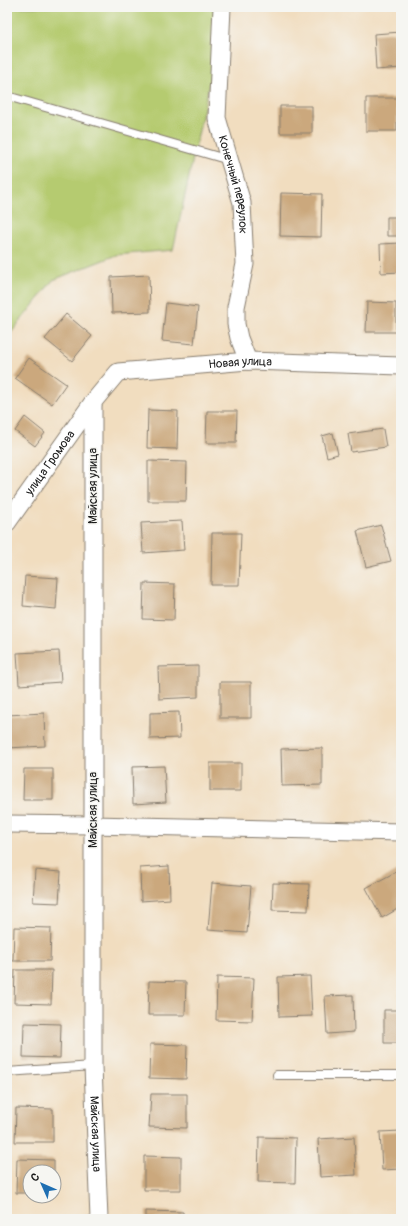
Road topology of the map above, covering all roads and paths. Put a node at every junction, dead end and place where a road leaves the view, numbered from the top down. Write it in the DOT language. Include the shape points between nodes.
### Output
graph roads {
  1 [pos="222,7"];
  2 [pos="7,96"];
  3 [pos="230,160"];
  4 [pos="248,361"];
  5 [pos="401,366"];
  6 [pos="92,402"];
  7 [pos="7,524"];
  8 [pos="7,824"];
  9 [pos="92,824"];
  10 [pos="401,832"];
  11 [pos="93,1066"];
  12 [pos="7,1072"];
  13 [pos="277,1075"];
  14 [pos="401,1075"];
  15 [pos="99,1219"];
  1 -- 3 [label="street, Конечный переулок" via="217,118"];
  2 -- 3 [label="lane"];
  3 -- 4 [label="street, Конечный переулок" via="242,203 245,264 236,308 236,324"];
  4 -- 5 [label="street, Новая улица"];
  4 -- 6 [label="street, Новая улица" via="118,372"];
  6 -- 7 [label="street, улица Громова"];
  6 -- 9 [label="street, Майская улица"];
  8 -- 9 [label="street"];
  9 -- 10 [label="street"];
  9 -- 11 [label="street, Майская улица"];
  11 -- 12 [label="lane"];
  11 -- 15 [label="street, Майская улица"];
  13 -- 14 [label="lane"];
}
